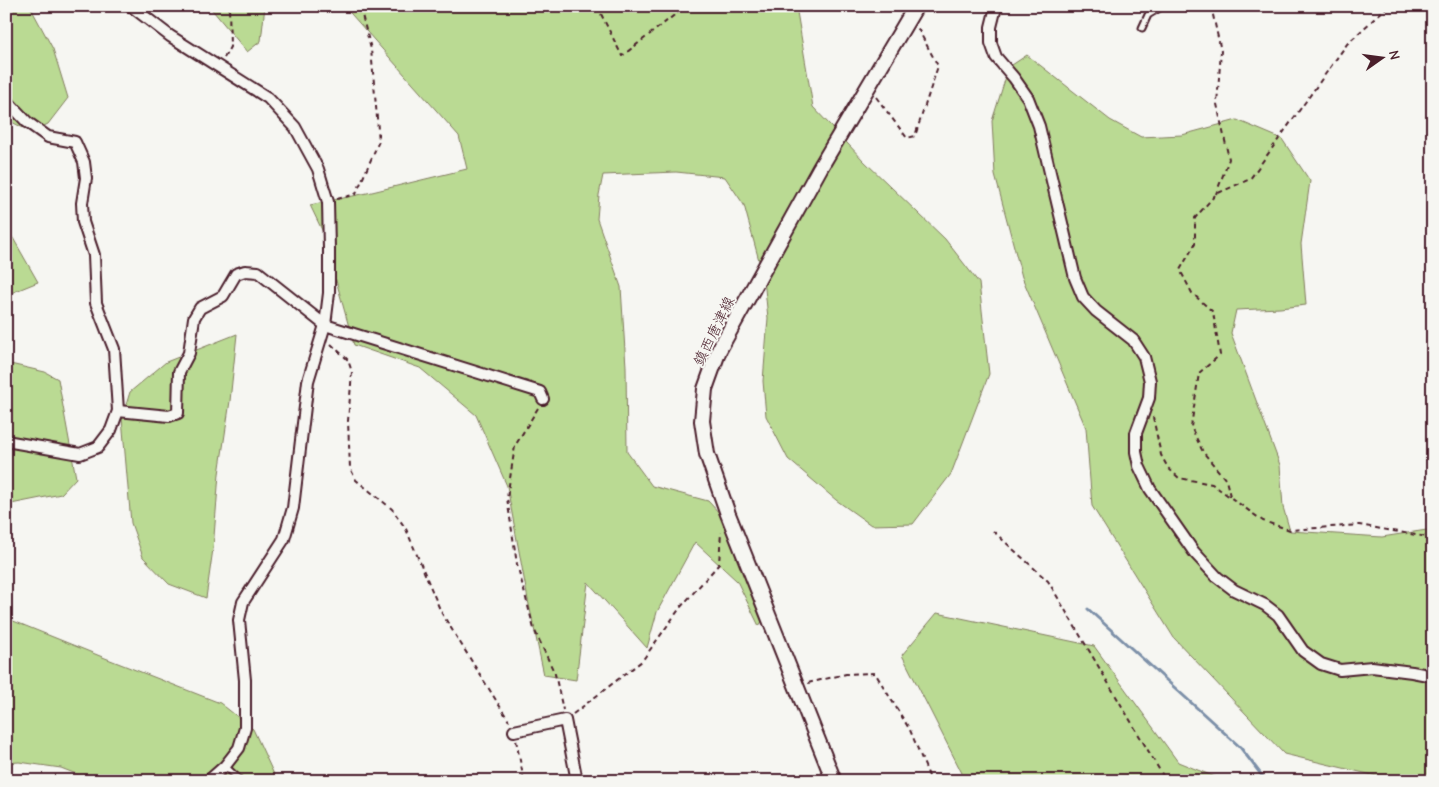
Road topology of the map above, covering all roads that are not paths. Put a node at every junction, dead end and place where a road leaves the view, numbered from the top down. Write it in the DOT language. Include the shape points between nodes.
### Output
graph roads {
  1 [pos="131,6"];
  2 [pos="998,6"];
  3 [pos="1163,6"];
  4 [pos="914,11"];
  5 [pos="1142,28"];
  6 [pos="6,103"];
  7 [pos="325,325"];
  8 [pos="543,399"];
  9 [pos="118,411"];
  10 [pos="6,441"];
  11 [pos="1433,676"];
  12 [pos="514,731"];
  13 [pos="225,766"];
  14 [pos="208,781"];
  15 [pos="241,781"];
  16 [pos="577,781"];
  17 [pos="834,781"];
  1 -- 7 [label="street" via="170,36 268,98 295,127 318,169 328,202 329,293"];
  2 -- 11 [label="street" via="991,27 991,43 996,57 1028,98 1039,126 1075,278 1083,296 1096,311 1133,340 1144,357 1150,381 1149,398 1136,433 1136,452 1150,489 1194,552 1217,577 1278,616 1303,652 1340,670 1372,667"];
  3 -- 5 [label="lane" via="1148,14"];
  4 -- 17 [label="main road, 鎮西唐津線" via="820,168 719,350 706,389 702,420 707,454 728,514"];
  6 -- 9 [label="street" via="48,137 75,142 84,162 83,222 94,255 96,303 114,349"];
  7 -- 8 [label="street" via="540,392"];
  7 -- 9 [label="street" via="258,272 236,274 222,296 200,308 194,318 189,353 179,372 178,413 169,416"];
  7 -- 13 [label="street" via="308,381 293,508 284,539 243,602 239,620 245,680 245,728 239,748"];
  9 -- 10 [label="street" via="111,430 98,447 80,454"];
  12 -- 16 [label="street" via="565,720"];
  13 -- 14 [label="street"];
  13 -- 15 [label="lane"];
}
